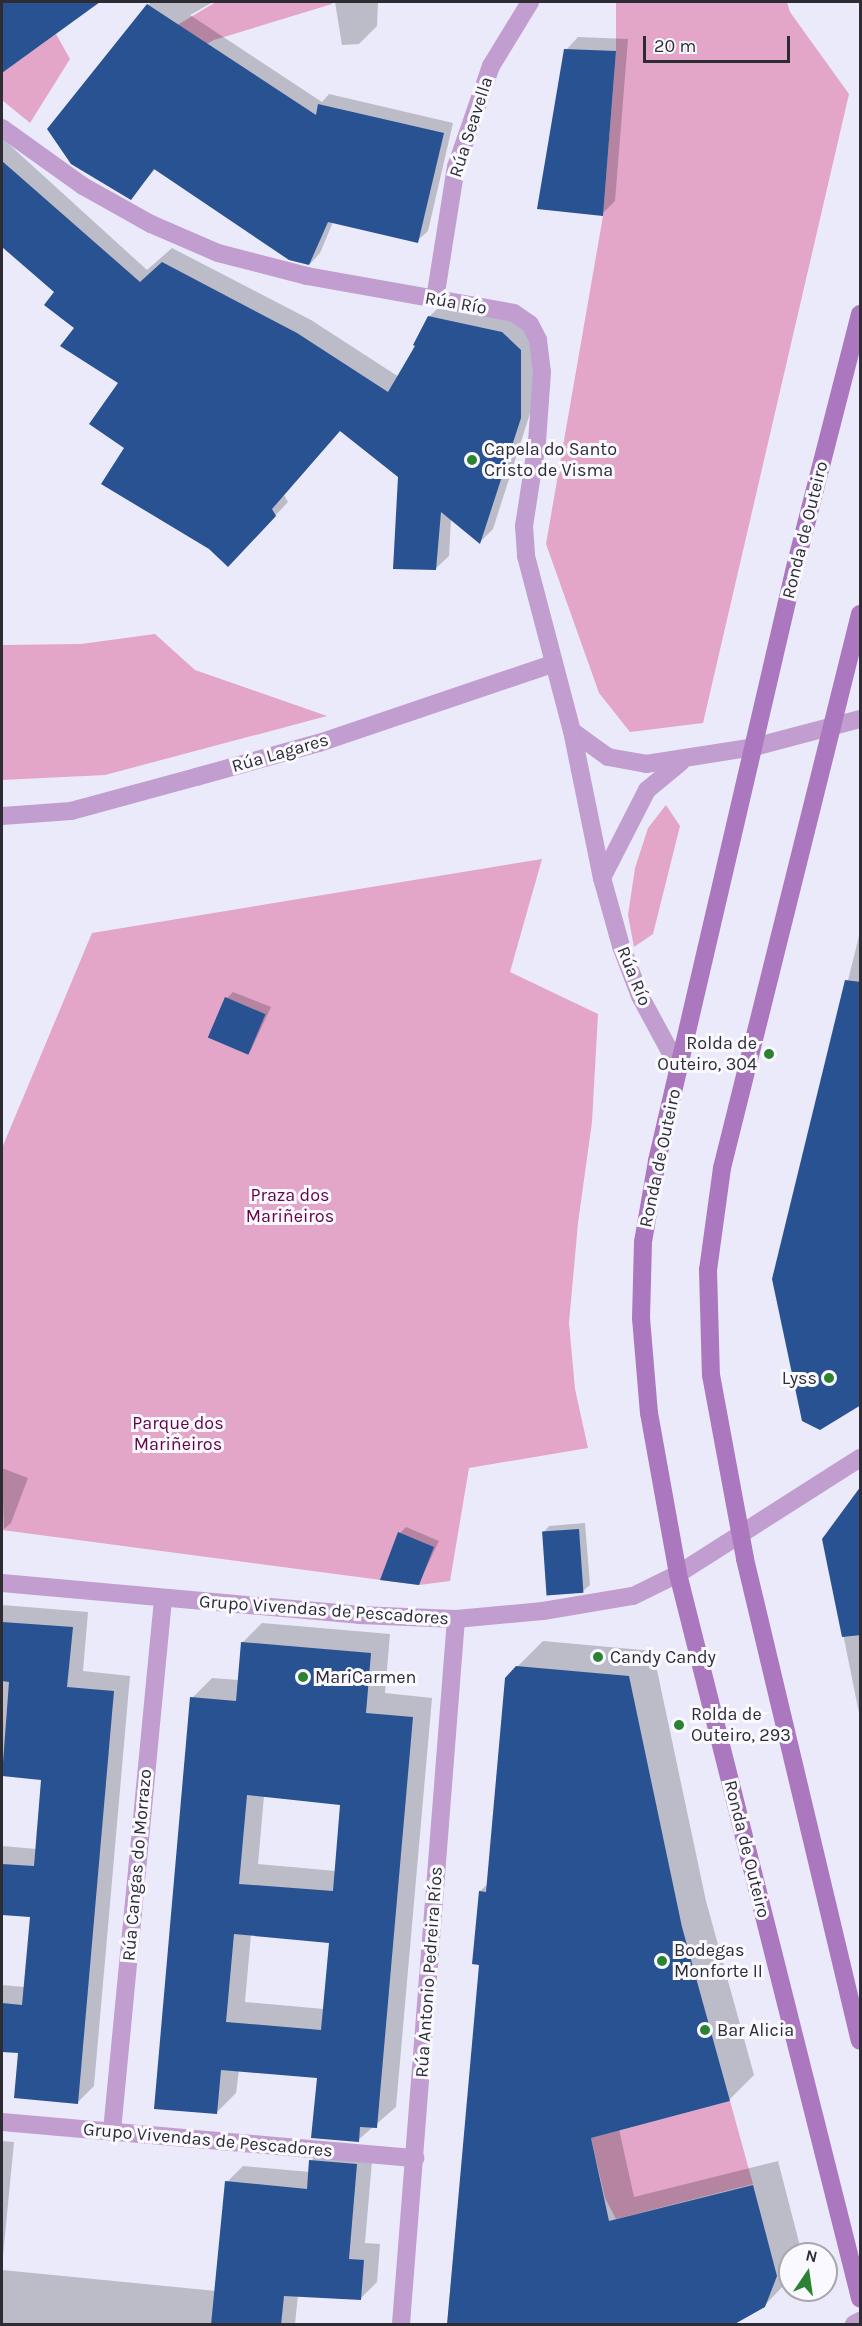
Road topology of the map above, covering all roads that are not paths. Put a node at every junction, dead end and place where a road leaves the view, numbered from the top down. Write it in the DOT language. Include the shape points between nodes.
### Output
graph roads {
  1 [pos="530,2"];
  2 [pos="2,128"];
  3 [pos="435,299"];
  4 [pos="861,314"];
  5 [pos="861,614"];
  6 [pos="553,664"];
  7 [pos="861,719"];
  8 [pos="832,726"];
  9 [pos="572,731"];
  10 [pos="754,747"];
  11 [pos="682,761"];
  12 [pos="2,816"];
  13 [pos="602,878"];
  14 [pos="679,1068"];
  15 [pos="861,1458"];
  16 [pos="742,1531"];
  17 [pos="678,1574"];
  18 [pos="2,1583"];
  19 [pos="163,1599"];
  20 [pos="456,1619"];
  21 [pos="861,2040"];
  22 [pos="2,2122"];
  23 [pos="112,2132"];
  24 [pos="415,2158"];
  25 [pos="861,2298"];
  26 [pos="861,2321"];
  27 [pos="401,2325"];
  28 [pos="854,2325"];
  1 -- 3 [label="street, Rúa Seavella" via="491,66 456,167"];
  2 -- 3 [label="street, Rúa Río" via="83,186 151,224 218,253 307,276"];
  3 -- 6 [label="street, Rúa Río" via="514,313 530,324 538,340 542,372 537,442 524,526 526,556"];
  4 -- 10 [label="main road, Ronda de Outeiro" via="796,562"];
  5 -- 8 [label="main road"];
  6 -- 9 [label="street, Rúa Río"];
  6 -- 12 [label="street, Rúa Lagares" via="319,743 196,777 70,811"];
  7 -- 8 [label="street"];
  8 -- 10 [label="street"];
  8 -- 16 [label="main road" via="722,1168 708,1270 711,1375"];
  9 -- 11 [label="street" via="608,757 626,763"];
  9 -- 13 [label="street, Rúa Río"];
  10 -- 11 [label="street"];
  10 -- 14 [label="main road, Ronda de Outeiro"];
  11 -- 13 [label="street" via="647,790"];
  13 -- 14 [label="street, Rúa Río" via="640,996"];
  14 -- 17 [label="main road, Ronda de Outeiro" via="643,1242 641,1318 649,1413"];
  15 -- 16 [label="street"];
  16 -- 17 [label="street"];
  16 -- 21 [label="main road" via="762,1639"];
  17 -- 20 [label="street, Grupo Vivendas de Pescadores" via="633,1596 543,1611"];
  17 -- 25 [label="main road, Ronda de Outeiro"];
  18 -- 19 [label="street, Grupo Vivendas de Pescadores"];
  19 -- 20 [label="street, Grupo Vivendas de Pescadores"];
  19 -- 23 [label="street, Rúa Cangas do Morrazo"];
  20 -- 24 [label="street, Rúa Antonio Pedreira Ríos"];
  22 -- 23 [label="street, Grupo Vivendas de Pescadores"];
  23 -- 24 [label="street, Grupo Vivendas de Pescadores"];
  24 -- 27 [label="street, Rúa Antonio Pedreira Ríos"];
  26 -- 28 [label="street"];
}
